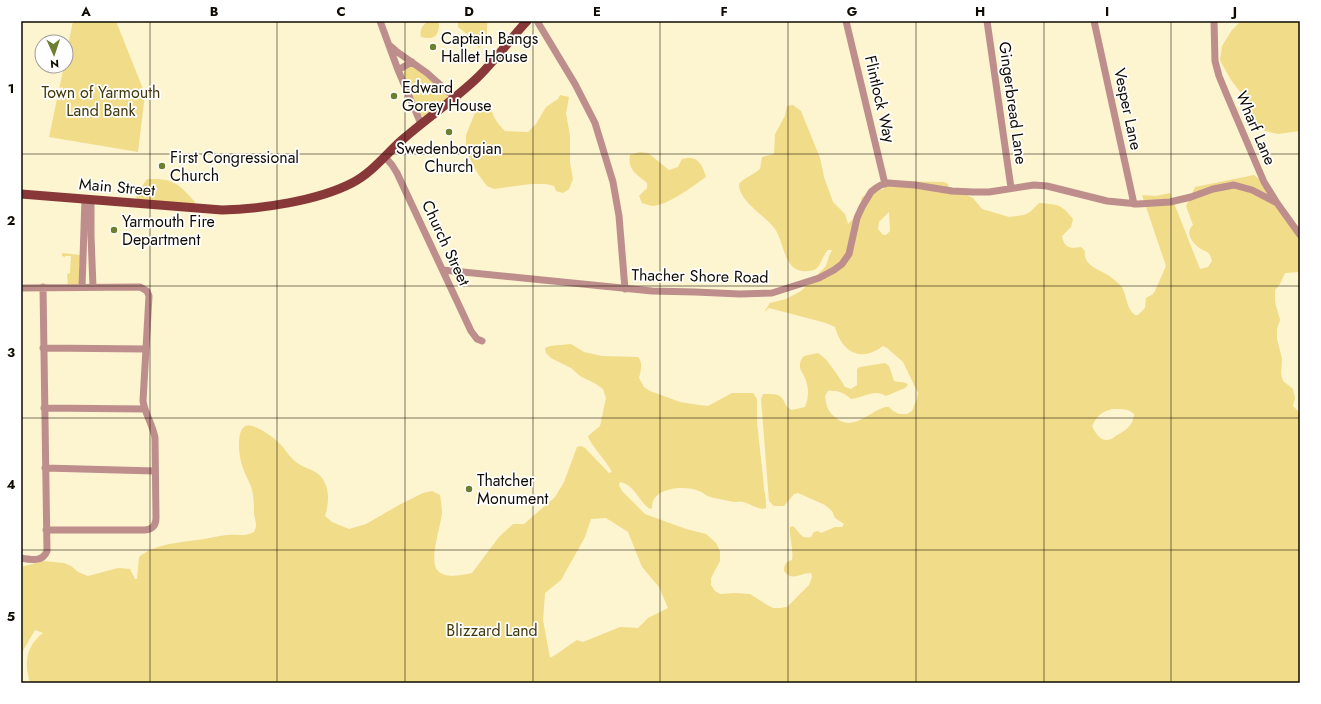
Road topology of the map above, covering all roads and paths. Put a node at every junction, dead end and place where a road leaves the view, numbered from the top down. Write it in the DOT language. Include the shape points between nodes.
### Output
graph roads {
  1 [pos="380,21"];
  2 [pos="527,21"];
  3 [pos="537,21"];
  4 [pos="846,21"];
  5 [pos="987,21"];
  6 [pos="1094,21"];
  7 [pos="1214,21"];
  8 [pos="388,43"];
  9 [pos="412,62"];
  10 [pos="398,70"];
  11 [pos="454,97"];
  12 [pos="421,124"];
  13 [pos="385,157"];
  14 [pos="1264,182"];
  15 [pos="885,184"];
  16 [pos="1011,188"];
  17 [pos="1252,190"];
  18 [pos="21,194"];
  19 [pos="88,200"];
  20 [pos="1277,203"];
  21 [pos="1134,204"];
  22 [pos="1300,235"];
  23 [pos="443,270"];
  24 [pos="43,287"];
  25 [pos="82,287"];
  26 [pos="21,288"];
  27 [pos="93,288"];
  28 [pos="625,288"];
  29 [pos="482,341"];
  30 [pos="44,348"];
  31 [pos="146,349"];
  32 [pos="44,408"];
  33 [pos="144,409"];
  34 [pos="45,468"];
  35 [pos="155,471"];
  36 [pos="46,530"];
  37 [pos="21,558"];
  1 -- 8 [label="street"];
  2 -- 11 [label="main road, Main Street" via="483,72"];
  3 -- 28 [label="street" via="595,123 613,182 619,216"];
  4 -- 15 [label="street, Flintlock Way"];
  5 -- 16 [label="street, Gingerbread Lane"];
  6 -- 21 [label="street, Vesper Lane"];
  7 -- 14 [label="street, Wharf Lane" via="1214,52 1219,76"];
  8 -- 9 [label="street"];
  8 -- 10 [label="street"];
  9 -- 10 [label="street"];
  9 -- 11 [label="street"];
  10 -- 12 [label="street"];
  11 -- 12 [label="main road, Main Street"];
  12 -- 13 [label="main road, Main Street"];
  13 -- 19 [label="main road, Main Street" via="365,175 344,186 269,206 222,210"];
  13 -- 23 [label="street, Church Street" via="397,173"];
  14 -- 17 [label="street"];
  14 -- 20 [label="street, Wharf Lane"];
  15 -- 16 [label="street" via="973,192"];
  15 -- 28 [label="street, Thacher Shore Road" via="872,192 860,212 845,261 819,278 762,294"];
  16 -- 21 [label="street" via="1050,186"];
  17 -- 20 [label="street"];
  17 -- 21 [label="street" via="1230,186 1170,202"];
  18 -- 19 [label="main road, Main Street"];
  19 -- 25 [label="street"];
  19 -- 27 [label="street"];
  20 -- 22 [label="street, Wharf Lane"];
  23 -- 28 [label="street, Thacher Shore Road"];
  23 -- 29 [label="street, Church Street" via="471,331"];
  24 -- 25 [label="street"];
  24 -- 26 [label="street"];
  24 -- 30 [label="street"];
  25 -- 27 [label="street"];
  27 -- 31 [label="street" via="137,287 145,290 149,296"];
  30 -- 31 [label="street"];
  30 -- 32 [label="street"];
  31 -- 33 [label="street"];
  32 -- 33 [label="street"];
  32 -- 34 [label="street"];
  33 -- 35 [label="street" via="154,436"];
  34 -- 35 [label="street"];
  34 -- 36 [label="street"];
  35 -- 36 [label="street" via="156,518 153,528"];
  36 -- 37 [label="street" via="47,551 43,557 37,560"];
}
